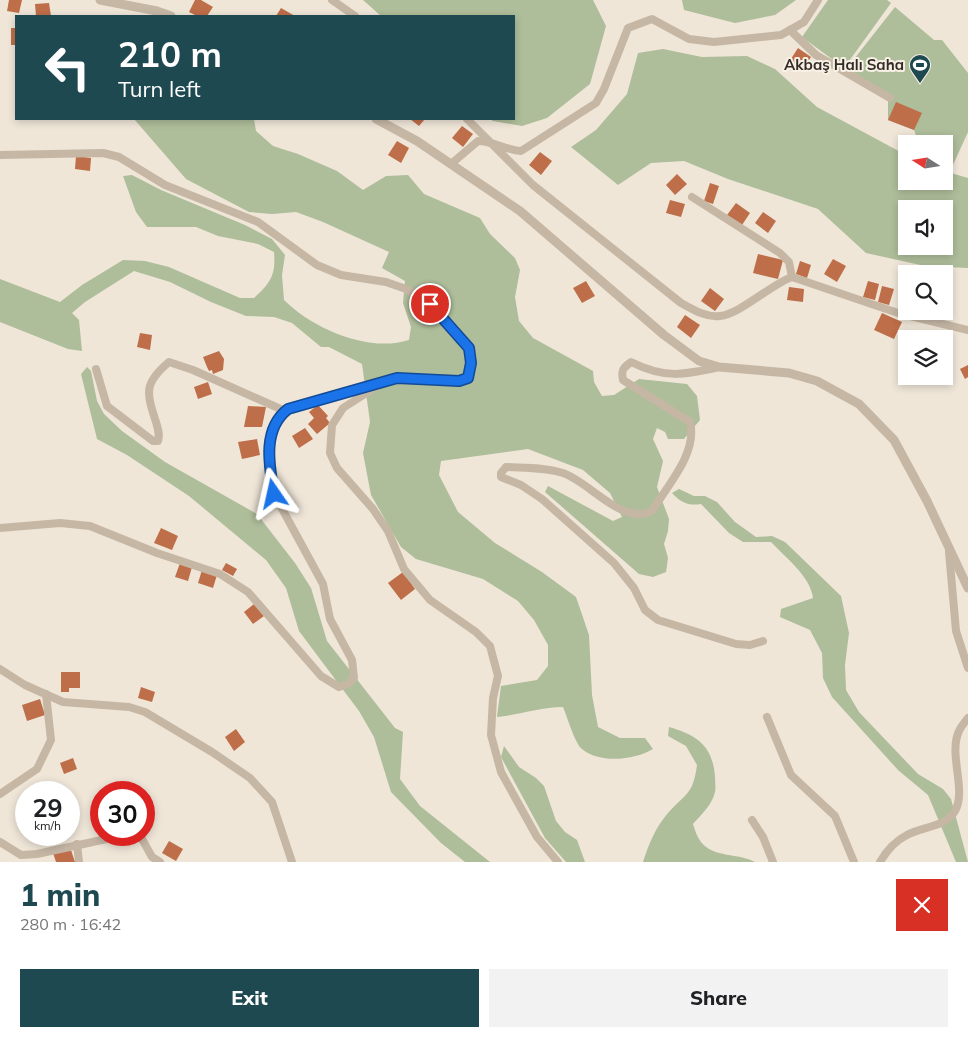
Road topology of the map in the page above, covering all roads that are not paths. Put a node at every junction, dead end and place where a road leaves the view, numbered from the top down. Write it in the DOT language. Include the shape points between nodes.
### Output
graph roads {
  1 [pos="100,0"];
  2 [pos="332,0"];
  3 [pos="818,0"];
  4 [pos="168,15"];
  5 [pos="354,15"];
  6 [pos="790,30"];
  7 [pos="890,98"];
  8 [pos="378,120"];
  9 [pos="468,120"];
  10 [pos="488,141"];
  11 [pos="0,155"];
  12 [pos="451,164"];
  13 [pos="692,198"];
  14 [pos="792,277"];
  15 [pos="968,330"];
  16 [pos="719,367"];
  17 [pos="96,369"];
  18 [pos="384,382"];
  19 [pos="285,411"];
  20 [pos="0,528"];
  21 [pos="949,547"];
  22 [pos="968,588"];
  23 [pos="763,641"];
  24 [pos="968,668"];
  25 [pos="0,670"];
  26 [pos="46,694"];
  27 [pos="767,717"];
  28 [pos="968,718"];
  29 [pos="0,794"];
  30 [pos="752,820"];
  31 [pos="0,842"];
  32 [pos="69,846"];
  33 [pos="77,846"];
  34 [pos="146,846"];
  35 [pos="78,862"];
  36 [pos="160,862"];
  37 [pos="292,862"];
  38 [pos="558,862"];
  39 [pos="773,862"];
  40 [pos="854,862"];
  41 [pos="880,862"];
  1 -- 4 [label="street"];
  2 -- 5 [label="street"];
  3 -- 6 [label="street" via="804,22"];
  6 -- 7 [label="street" via="816,55"];
  6 -- 10 [label="street" via="781,35 714,42 688,39 652,19 642,22 628,28 596,103 521,151 509,150"];
  8 -- 12 [label="street"];
  9 -- 10 [label="street"];
  10 -- 12 [label="street" via="478,141"];
  10 -- 14 [label="street" via="534,185 680,302 701,314 720,316 735,311 778,282"];
  11 -- 18 [label="street" via="104,154 119,157 165,185 258,222 317,265 341,275 386,282 406,289 430,304 469,348 468,378 459,381 397,378"];
  12 -- 16 [label="street" via="520,211 664,335 699,361"];
  13 -- 14 [label="street" via="780,254 789,262"];
  14 -- 15 [label="street" via="898,313"];
  16 -- 21 [label="street" via="758,369 817,381 859,404 894,440 928,500"];
  16 -- 23 [label="street" via="688,374 652,372 631,362 624,367 623,380 690,422 692,432 686,456 652,511 643,516 624,511 566,474 542,468 506,467 501,473 507,481 521,484 542,499 614,563 634,588 645,610 658,620 736,644 750,645"];
  17 -- 19 [label="street" via="107,406 153,441 158,441 160,435 150,406 151,378 169,362"];
  18 -- 19 [label="street"];
  18 -- 38 [label="street" via="343,408 332,425 330,453 337,468 388,531 404,569 430,600 476,632 490,646 498,676 491,734 501,772 537,837"];
  19 -- 20 [label="street" via="278,416 270,441 268,462 274,494 323,584 330,619 352,660 354,678 348,684 339,687 321,676 248,592 220,574 90,526 60,523"];
  21 -- 22 [label="street"];
  21 -- 24 [label="street" via="956,631"];
  25 -- 26 [label="street"];
  26 -- 29 [label="street" via="51,740 37,769"];
  26 -- 37 [label="street" via="63,702 129,707 145,712 212,752 250,778 272,802"];
  27 -- 40 [label="street" via="791,775 835,816"];
  28 -- 41 [label="street" via="959,731 956,747 959,794 956,810 948,820 895,842"];
  30 -- 39 [label="street"];
  31 -- 32 [label="street" via="21,855"];
  33 -- 35 [label="street"];
  34 -- 36 [label="street" via="152,857"];
}
